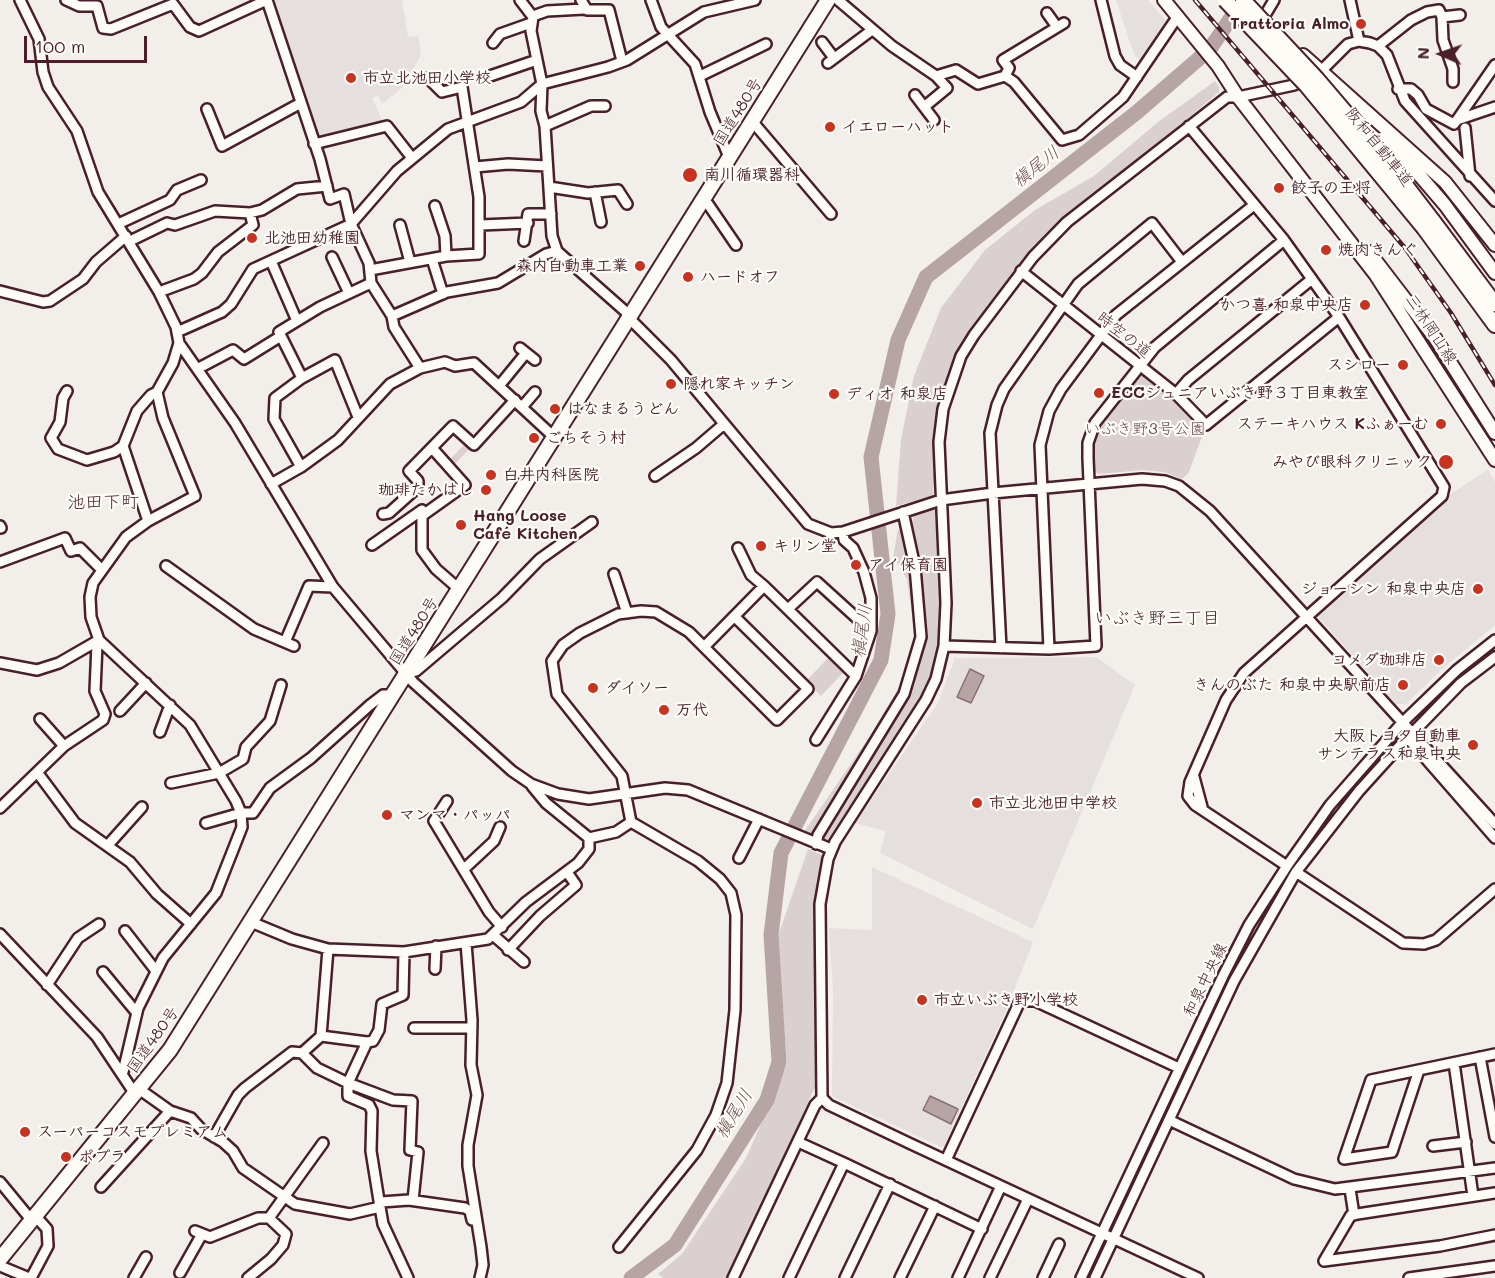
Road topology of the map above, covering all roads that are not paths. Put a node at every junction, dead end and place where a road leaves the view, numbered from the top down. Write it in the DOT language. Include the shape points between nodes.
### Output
graph roads {
  1 [pos="20,0"];
  2 [pos="66,0"];
  3 [pos="155,0"];
  4 [pos="267,0"];
  5 [pos="520,0"];
  6 [pos="651,0"];
  7 [pos="755,0"];
  8 [pos="828,0"];
  9 [pos="838,0"];
  10 [pos="1101,0"];
  11 [pos="1164,0"];
  12 [pos="1225,0"];
  13 [pos="1243,0"];
  14 [pos="1248,0"];
  15 [pos="1274,0"];
  16 [pos="1350,0"];
  17 [pos="582,5"];
  18 [pos="159,10"];
  19 [pos="1047,13"];
  20 [pos="1261,14"];
  21 [pos="1460,15"];
  22 [pos="1442,17"];
  23 [pos="532,19"];
  24 [pos="1181,19"];
  25 [pos="872,30"];
  26 [pos="667,35"];
  27 [pos="1359,41"];
  28 [pos="822,42"];
  29 [pos="493,43"];
  30 [pos="766,44"];
  31 [pos="1378,46"];
  32 [pos="537,60"];
  33 [pos="622,61"];
  34 [pos="1495,65"];
  35 [pos="1320,72"];
  36 [pos="700,76"];
  37 [pos="936,76"];
  38 [pos="1005,76"];
  39 [pos="487,77"];
  40 [pos="1137,77"];
  41 [pos="428,78"];
  42 [pos="1453,82"];
  43 [pos="542,84"];
  44 [pos="1398,89"];
  45 [pos="915,95"];
  46 [pos="1238,97"];
  47 [pos="299,104"];
  48 [pos="605,106"];
  49 [pos="924,106"];
  50 [pos="1495,107"];
  51 [pos="207,109"];
  52 [pos="1366,112"];
  53 [pos="934,120"];
  54 [pos="1457,120"];
  55 [pos="752,121"];
  56 [pos="469,122"];
  57 [pos="545,126"];
  58 [pos="1189,126"];
  59 [pos="1465,128"];
  60 [pos="314,144"];
  61 [pos="729,157"];
  62 [pos="412,158"];
  63 [pos="547,166"];
  64 [pos="475,167"];
  65 [pos="1470,176"];
  66 [pos="201,180"];
  67 [pos="327,186"];
  68 [pos="549,187"];
  69 [pos="595,192"];
  70 [pos="702,201"];
  71 [pos="1495,201"];
  72 [pos="627,204"];
  73 [pos="1254,205"];
  74 [pos="435,206"];
  75 [pos="250,213"];
  76 [pos="551,214"];
  77 [pos="831,214"];
  78 [pos="1334,219"];
  79 [pos="601,222"];
  80 [pos="528,223"];
  81 [pos="118,224"];
  82 [pos="351,224"];
  83 [pos="1429,224"];
  84 [pos="400,225"];
  85 [pos="481,225"];
  86 [pos="128,238"];
  87 [pos="1284,240"];
  88 [pos="524,241"];
  89 [pos="736,245"];
  90 [pos="1495,245"];
  91 [pos="557,251"];
  92 [pos="332,256"];
  93 [pos="446,256"];
  94 [pos="432,259"];
  95 [pos="271,261"];
  96 [pos="410,262"];
  97 [pos="1182,262"];
  98 [pos="370,270"];
  99 [pos="1022,271"];
  100 [pos="1495,273"];
  101 [pos="1312,279"];
  102 [pos="371,283"];
  103 [pos="0,291"];
  104 [pos="159,292"];
  105 [pos="349,293"];
  106 [pos="443,294"];
  107 [pos="1062,304"];
  108 [pos="1495,304"];
  109 [pos="392,316"];
  110 [pos="1339,316"];
  111 [pos="628,318"];
  112 [pos="297,321"];
  113 [pos="1495,325"];
  114 [pos="177,332"];
  115 [pos="281,336"];
  116 [pos="1101,337"];
  117 [pos="179,343"];
  118 [pos="535,360"];
  119 [pos="1139,365"];
  120 [pos="420,368"];
  121 [pos="197,369"];
  122 [pos="302,378"];
  123 [pos="498,386"];
  124 [pos="68,391"];
  125 [pos="157,392"];
  126 [pos="535,392"];
  127 [pos="1176,394"];
  128 [pos="518,403"];
  129 [pos="358,417"];
  130 [pos="724,424"];
  131 [pos="1495,433"];
  132 [pos="554,437"];
  133 [pos="123,446"];
  134 [pos="432,448"];
  135 [pos="1495,460"];
  136 [pos="301,467"];
  137 [pos="655,476"];
  138 [pos="271,484"];
  139 [pos="1090,484"];
  140 [pos="1043,489"];
  141 [pos="993,493"];
  142 [pos="941,500"];
  143 [pos="431,502"];
  144 [pos="423,512"];
  145 [pos="900,513"];
  146 [pos="383,514"];
  147 [pos="148,521"];
  148 [pos="592,522"];
  149 [pos="846,531"];
  150 [pos="372,545"];
  151 [pos="738,554"];
  152 [pos="0,562"];
  153 [pos="166,566"];
  154 [pos="102,570"];
  155 [pos="614,574"];
  156 [pos="764,586"];
  157 [pos="333,587"];
  158 [pos="459,589"];
  159 [pos="788,609"];
  160 [pos="627,613"];
  161 [pos="735,617"];
  162 [pos="1306,618"];
  163 [pos="871,631"];
  164 [pos="1495,640"];
  165 [pos="98,642"];
  166 [pos="705,646"];
  167 [pos="944,646"];
  168 [pos="1001,648"];
  169 [pos="1049,649"];
  170 [pos="1495,657"];
  171 [pos="0,662"];
  172 [pos="406,674"];
  173 [pos="856,676"];
  174 [pos="146,683"];
  175 [pos="281,685"];
  176 [pos="392,695"];
  177 [pos="170,705"];
  178 [pos="120,711"];
  179 [pos="40,718"];
  180 [pos="1401,724"];
  181 [pos="160,732"];
  182 [pos="1411,736"];
  183 [pos="816,740"];
  184 [pos="64,746"];
  185 [pos="37,772"];
  186 [pos="219,773"];
  187 [pos="171,783"];
  188 [pos="531,784"];
  189 [pos="626,794"];
  190 [pos="447,801"];
  191 [pos="142,807"];
  192 [pos="1495,807"];
  193 [pos="0,808"];
  194 [pos="241,813"];
  195 [pos="1486,813"];
  196 [pos="762,820"];
  197 [pos="631,822"];
  198 [pos="206,823"];
  199 [pos="1495,824"];
  200 [pos="500,827"];
  201 [pos="589,838"];
  202 [pos="1495,838"];
  203 [pos="815,843"];
  204 [pos="108,846"];
  205 [pos="831,849"];
  206 [pos="738,853"];
  207 [pos="1287,866"];
  208 [pos="464,869"];
  209 [pos="567,872"];
  210 [pos="1296,872"];
  211 [pos="1495,889"];
  212 [pos="251,922"];
  213 [pos="99,924"];
  214 [pos="191,924"];
  215 [pos="502,927"];
  216 [pos="125,931"];
  217 [pos="0,934"];
  218 [pos="493,935"];
  219 [pos="466,944"];
  220 [pos="436,946"];
  221 [pos="328,949"];
  222 [pos="508,950"];
  223 [pos="404,952"];
  224 [pos="524,962"];
  225 [pos="435,969"];
  226 [pos="156,971"];
  227 [pos="103,972"];
  228 [pos="47,985"];
  229 [pos="136,1012"];
  230 [pos="414,1028"];
  231 [pos="472,1028"];
  232 [pos="321,1036"];
  233 [pos="367,1042"];
  234 [pos="302,1053"];
  235 [pos="1495,1054"];
  236 [pos="1480,1057"];
  237 [pos="1454,1063"];
  238 [pos="1179,1068"];
  239 [pos="1419,1070"];
  240 [pos="123,1072"];
  241 [pos="348,1083"];
  242 [pos="137,1092"];
  243 [pos="378,1094"];
  244 [pos="822,1098"];
  245 [pos="370,1108"];
  246 [pos="170,1111"];
  247 [pos="1169,1120"];
  248 [pos="1449,1132"];
  249 [pos="214,1137"];
  250 [pos="1495,1137"];
  251 [pos="798,1142"];
  252 [pos="1466,1142"];
  253 [pos="323,1143"];
  254 [pos="1448,1143"];
  255 [pos="1433,1146"];
  256 [pos="946,1160"];
  257 [pos="844,1162"];
  258 [pos="1495,1168"];
  259 [pos="1470,1172"];
  260 [pos="0,1182"];
  261 [pos="890,1184"];
  262 [pos="1001,1186"];
  263 [pos="101,1187"];
  264 [pos="1350,1189"];
  265 [pos="1495,1193"];
  266 [pos="1473,1196"];
  267 [pos="284,1199"];
  268 [pos="1028,1199"];
  269 [pos="413,1200"];
  270 [pos="380,1204"];
  271 [pos="935,1206"];
  272 [pos="1354,1215"];
  273 [pos="269,1218"];
  274 [pos="33,1219"];
  275 [pos="982,1229"];
  276 [pos="1102,1232"];
  277 [pos="479,1235"];
  278 [pos="1495,1235"];
  279 [pos="1113,1238"];
  280 [pos="1059,1244"];
  281 [pos="619,1247"];
  282 [pos="146,1257"];
  283 [pos="0,1259"];
  284 [pos="1324,1262"];
  285 [pos="1313,1263"];
  286 [pos="0,1266"];
  287 [pos="1495,1266"];
  288 [pos="180,1273"];
  289 [pos="1186,1276"];
  290 [pos="30,1278"];
  291 [pos="134,1278"];
  292 [pos="248,1278"];
  293 [pos="408,1278"];
  294 [pos="480,1278"];
  295 [pos="733,1278"];
  296 [pos="789,1278"];
  297 [pos="845,1278"];
  298 [pos="900,1278"];
  299 [pos="958,1278"];
  300 [pos="990,1278"];
  301 [pos="1043,1278"];
  302 [pos="1081,1278"];
  303 [pos="1095,1278"];
  304 [pos="1198,1278"];
  305 [pos="1409,1278"];
  1 -- 81 [label="street" via="39,39 48,87 73,123 98,192"];
  2 -- 18 [label="street" via="79,6 97,6 102,28 111,29"];
  3 -- 18 [label="street"];
  4 -- 18 [label="street" via="199,31 190,27 173,4"];
  4 -- 47 [label="street"];
  5 -- 23 [label="street"];
  6 -- 26 [label="street"];
  7 -- 26 [label="street" via="704,12"];
  8 -- 55 [label="highway, 国道480号"];
  9 -- 25 [label="street"];
  10 -- 40 [label="street" via="1115,56 1120,65"];
  11 -- 24 [label="main road, 三林岡山線"];
  12 -- 83 [label="highway, 阪和自動車道, bridge"];
  13 -- 83 [label="highway, 阪和自動車道, bridge" via="1356,124"];
  14 -- 20 [label="main road, bridge"];
  15 -- 20 [label="street"];
  16 -- 27 [label="street"];
  17 -- 23 [label="street" via="547,11"];
  17 -- 33 [label="street" via="609,10"];
  19 -- 38 [label="street" via="1060,25 1022,44 1003,60 1009,68"];
  20 -- 35 [label="main road"];
  21 -- 22 [label="street"];
  22 -- 31 [label="street" via="1438,10 1427,12"];
  22 -- 42 [label="street"];
  23 -- 29 [label="street" via="500,34"];
  23 -- 32 [label="street"];
  24 -- 40 [label="street"];
  24 -- 46 [label="main road, 三林岡山線"];
  25 -- 28 [label="street" via="831,60"];
  25 -- 37 [label="street"];
  26 -- 33 [label="street"];
  26 -- 36 [label="street" via="695,64"];
  27 -- 31 [label="street"];
  27 -- 35 [label="street" via="1342,47"];
  30 -- 36 [label="street"];
  31 -- 44 [label="street" via="1392,65"];
  32 -- 39 [label="street"];
  32 -- 43 [label="street"];
  33 -- 43 [label="street"];
  34 -- 54 [label="street"];
  35 -- 46 [label="street" via="1294,85"];
  35 -- 52 [label="main road"];
  36 -- 61 [label="street"];
  37 -- 38 [label="street" via="956,70 978,84"];
  37 -- 49 [label="street" via="947,88"];
  38 -- 40 [label="street" via="1062,140 1079,135 1123,97"];
  41 -- 56 [label="street" via="441,92 462,87"];
  43 -- 56 [label="street" via="521,102"];
  43 -- 57 [label="street"];
  44 -- 54 [label="street" via="1411,89 1426,109 1454,124"];
  44 -- 65 [label="street"];
  45 -- 49 [label="street"];
  46 -- 58 [label="street" via="1227,97"];
  46 -- 78 [label="main road, 三林岡山線"];
  47 -- 51 [label="street" via="222,146"];
  47 -- 60 [label="street"];
  48 -- 57 [label="street" via="591,106"];
  49 -- 53 [label="street"];
  50 -- 54 [label="street"];
  52 -- 90 [label="main road" via="1445,182"];
  52 -- 100 [label="main road" via="1445,204"];
  55 -- 61 [label="highway, 国道480号"];
  55 -- 77 [label="street" via="809,194"];
  56 -- 62 [label="street" via="448,129"];
  56 -- 64 [label="street"];
  57 -- 63 [label="street"];
  58 -- 73 [label="street"];
  58 -- 99 [label="street" via="1067,222"];
  59 -- 65 [label="street"];
  60 -- 62 [label="street" via="387,126"];
  60 -- 67 [label="street"];
  61 -- 70 [label="highway, 国道480号"];
  62 -- 82 [label="street"];
  63 -- 64 [label="street"];
  63 -- 68 [label="street"];
  64 -- 85 [label="street"];
  65 -- 71 [label="street"];
  66 -- 81 [label="street" via="177,190 170,200"];
  67 -- 75 [label="street" via="297,189"];
  67 -- 82 [label="street" via="330,199 344,194"];
  68 -- 69 [label="street"];
  68 -- 76 [label="street"];
  69 -- 72 [label="street" via="618,190"];
  69 -- 79 [label="street"];
  70 -- 89 [label="street" via="731,230"];
  70 -- 111 [label="highway, 国道480号"];
  73 -- 87 [label="street"];
  73 -- 97 [label="street"];
  74 -- 93 [label="street" via="445,236"];
  75 -- 86 [label="street" via="210,212"];
  75 -- 104 [label="street" via="253,225 218,252 202,273"];
  76 -- 80 [label="street" via="528,214"];
  76 -- 91 [label="street"];
  78 -- 131 [label="main road, 三林岡山線" via="1355,235 1435,338"];
  78 -- 135 [label="main road, 三林岡山線" via="1392,299"];
  80 -- 85 [label="street"];
  80 -- 88 [label="street"];
  81 -- 86 [label="street"];
  82 -- 95 [label="street"];
  82 -- 98 [label="street"];
  83 -- 108 [label="highway, 阪和自動車道"];
  83 -- 113 [label="highway, 阪和自動車道"];
  84 -- 96 [label="street"];
  85 -- 93 [label="street" via="479,254"];
  86 -- 103 [label="street" via="96,262 83,279 50,301"];
  86 -- 104 [label="street"];
  87 -- 101 [label="street"];
  87 -- 119 [label="street" via="1166,336"];
  91 -- 106 [label="street" via="498,283"];
  91 -- 111 [label="street"];
  92 -- 105 [label="street"];
  93 -- 94 [label="street"];
  94 -- 96 [label="street"];
  94 -- 106 [label="street"];
  95 -- 112 [label="street"];
  95 -- 114 [label="street" via="253,269 236,298 222,312"];
  96 -- 98 [label="street"];
  97 -- 107 [label="street" via="1152,223 1108,256"];
  97 -- 116 [label="street" via="1116,315"];
  98 -- 102 [label="street"];
  99 -- 107 [label="street, 時空の道"];
  99 -- 142 [label="street" via="969,342 950,386 939,426"];
  101 -- 110 [label="street"];
  101 -- 127 [label="street"];
  102 -- 105 [label="street"];
  102 -- 109 [label="street"];
  104 -- 114 [label="street"];
  105 -- 112 [label="street"];
  106 -- 109 [label="street"];
  107 -- 116 [label="street, 時空の道"];
  107 -- 141 [label="street" via="1013,374 997,405 990,433"];
  109 -- 120 [label="street" via="394,327"];
  110 -- 127 [label="street, 時空の道" via="1206,425"];
  110 -- 162 [label="street" via="1443,483 1444,491"];
  111 -- 130 [label="street" via="671,360"];
  111 -- 132 [label="highway, 国道480号"];
  112 -- 115 [label="street" via="279,332"];
  114 -- 117 [label="street"];
  115 -- 121 [label="street" via="244,359 232,350"];
  115 -- 122 [label="street"];
  116 -- 119 [label="street, 時空の道"];
  116 -- 140 [label="street" via="1049,411 1040,446"];
  117 -- 121 [label="street"];
  117 -- 125 [label="street"];
  118 -- 123 [label="street" via="523,350"];
  119 -- 127 [label="street, 時空の道"];
  119 -- 139 [label="street" via="1090,434"];
  120 -- 123 [label="street" via="445,362 456,366 474,363"];
  120 -- 129 [label="street" via="390,384"];
  121 -- 138 [label="street"];
  122 -- 129 [label="street" via="335,360"];
  122 -- 136 [label="street" via="275,398 274,419"];
  123 -- 128 [label="street"];
  124 -- 133 [label="street" via="63,398 60,422 51,438 58,449 87,460"];
  125 -- 133 [label="street" via="137,411"];
  125 -- 147 [label="street" via="163,418 195,496"];
  126 -- 128 [label="street"];
  128 -- 132 [label="street"];
  128 -- 134 [label="street" via="474,445 453,426"];
  129 -- 136 [label="street" via="338,440"];
  130 -- 137 [label="street"];
  130 -- 149 [label="street" via="808,524 831,533"];
  132 -- 158 [label="highway, 国道480号"];
  133 -- 147 [label="street"];
  134 -- 144 [label="street" via="465,485"];
  134 -- 146 [label="street" via="407,467 418,487"];
  136 -- 138 [label="street"];
  138 -- 157 [label="street"];
  139 -- 140 [label="street"];
  139 -- 162 [label="street" via="1152,479 1191,494"];
  139 -- 169 [label="street" via="1096,646"];
  140 -- 141 [label="street"];
  140 -- 169 [label="street"];
  141 -- 142 [label="street"];
  141 -- 168 [label="street"];
  142 -- 145 [label="street"];
  142 -- 167 [label="street"];
  143 -- 144 [label="street"];
  144 -- 150 [label="street" via="385,530"];
  144 -- 158 [label="street" via="418,545 427,560"];
  145 -- 149 [label="street"];
  145 -- 203 [label="street" via="915,567 921,637 904,694"];
  147 -- 154 [label="street" via="126,537"];
  148 -- 172 [label="street" via="540,559 502,598 416,671"];
  149 -- 163 [label="street" via="844,540 853,548 871,598"];
  151 -- 156 [label="street"];
  152 -- 154 [label="street" via="65,538 71,551 80,548"];
  153 -- 157 [label="street" via="254,629 290,644 309,586"];
  154 -- 165 [label="street" via="90,597"];
  155 -- 160 [label="street"];
  156 -- 159 [label="street"];
  156 -- 161 [label="street"];
  157 -- 172 [label="street"];
  158 -- 172 [label="highway, 国道480号"];
  159 -- 163 [label="street" via="817,582"];
  159 -- 173 [label="street"];
  160 -- 166 [label="street" via="656,612"];
  160 -- 189 [label="street" via="580,633 563,645 552,661 557,694 622,776"];
  161 -- 166 [label="street"];
  161 -- 166 [label="street" via="808,689 793,705 777,720"];
  162 -- 180 [label="street"];
  162 -- 207 [label="street" via="1237,682 1188,786 1188,795 1195,805"];
  163 -- 173 [label="street"];
  164 -- 180 [label="street, 和泉中央線" via="1456,670"];
  165 -- 171 [label="street" via="37,670"];
  165 -- 174 [label="street"];
  165 -- 184 [label="street" via="95,691 105,714 103,720"];
  167 -- 168 [label="street"];
  167 -- 205 [label="street" via="926,700"];
  168 -- 169 [label="street"];
  170 -- 182 [label="street, 和泉中央線" via="1461,683"];
  172 -- 176 [label="highway, 国道480号"];
  172 -- 188 [label="street"];
  173 -- 183 [label="street" via="822,723"];
  174 -- 177 [label="street"];
  174 -- 178 [label="street"];
  175 -- 186 [label="street" via="266,727 246,747 243,759"];
  176 -- 194 [label="street" via="383,695 270,788 253,813"];
  176 -- 212 [label="highway, 国道480号"];
  177 -- 181 [label="street"];
  177 -- 186 [label="street" via="190,725"];
  179 -- 184 [label="street"];
  180 -- 182 [label="street"];
  180 -- 207 [label="street, 和泉中央線" via="1330,805"];
  182 -- 195 [label="street"];
  182 -- 202 [label="street"];
  182 -- 210 [label="street, 和泉中央線" via="1359,791"];
  184 -- 185 [label="street"];
  185 -- 193 [label="street"];
  185 -- 204 [label="street" via="75,823"];
  186 -- 187 [label="street"];
  186 -- 194 [label="street"];
  188 -- 189 [label="street" via="575,798"];
  188 -- 201 [label="street" via="546,803"];
  189 -- 196 [label="street" via="665,788 688,790"];
  189 -- 197 [label="street"];
  190 -- 208 [label="street" via="434,821"];
  191 -- 204 [label="street"];
  192 -- 195 [label="street"];
  194 -- 198 [label="street"];
  194 -- 214 [label="street" via="242,827 224,875"];
  195 -- 199 [label="street"];
  196 -- 203 [label="street"];
  196 -- 206 [label="street"];
  197 -- 201 [label="street" via="616,832"];
  197 -- 281 [label="street" via="698,861 731,893 736,915 735,1010 728,1083 716,1115 697,1150"];
  200 -- 208 [label="street" via="494,841"];
  201 -- 209 [label="street" via="589,849"];
  203 -- 205 [label="street"];
  204 -- 214 [label="street" via="130,862 157,894"];
  205 -- 244 [label="street" via="820,904"];
  207 -- 238 [label="street, 和泉中央線" via="1244,935"];
  208 -- 215 [label="street"];
  209 -- 215 [label="street" via="526,902"];
  209 -- 222 [label="street" via="576,885"];
  210 -- 211 [label="street" via="1403,944 1436,940"];
  210 -- 247 [label="street, 和泉中央線" via="1234,981"];
  212 -- 221 [label="street"];
  212 -- 242 [label="highway, 国道480号" via="170,1050"];
  213 -- 228 [label="street" via="78,938"];
  214 -- 226 [label="street"];
  215 -- 218 [label="street"];
  216 -- 226 [label="street"];
  217 -- 228 [label="street"];
  218 -- 219 [label="street"];
  218 -- 222 [label="street"];
  219 -- 220 [label="street"];
  219 -- 231 [label="street"];
  220 -- 223 [label="street"];
  220 -- 225 [label="street"];
  221 -- 223 [label="street"];
  221 -- 232 [label="street"];
  222 -- 224 [label="street"];
  223 -- 233 [label="street" via="403,996 382,1004 379,1030 373,1041"];
  226 -- 229 [label="street"];
  227 -- 229 [label="street"];
  228 -- 240 [label="street" via="97,1037"];
  229 -- 240 [label="street"];
  230 -- 231 [label="street"];
  231 -- 277 [label="street" via="471,1065 477,1095 468,1166"];
  232 -- 233 [label="street"];
  232 -- 234 [label="street"];
  233 -- 241 [label="street"];
  234 -- 241 [label="street" via="317,1068"];
  234 -- 249 [label="street" via="292,1052 245,1088"];
  235 -- 236 [label="street"];
  236 -- 237 [label="street"];
  236 -- 250 [label="street"];
  237 -- 239 [label="street"];
  237 -- 252 [label="street"];
  238 -- 256 [label="street" via="1035,1001 1020,1001"];
  238 -- 276 [label="street, 和泉中央線"];
  239 -- 239 [label="street" via="1371,1080 1344,1159 1392,1152"];
  240 -- 242 [label="street"];
  241 -- 243 [label="street"];
  241 -- 245 [label="street" via="348,1096"];
  242 -- 246 [label="street"];
  242 -- 274 [label="highway, 国道480号"];
  243 -- 245 [label="street"];
  243 -- 269 [label="street" via="412,1101 410,1150 418,1152"];
  244 -- 251 [label="street"];
  244 -- 256 [label="street"];
  245 -- 270 [label="street" via="371,1151"];
  246 -- 249 [label="street" via="191,1118"];
  246 -- 263 [label="street"];
  247 -- 264 [label="street" via="1294,1179"];
  247 -- 279 [label="street, 和泉中央線"];
  248 -- 254 [label="street"];
  249 -- 267 [label="street" via="233,1151 243,1168"];
  251 -- 257 [label="street"];
  251 -- 295 [label="street"];
  252 -- 254 [label="street"];
  252 -- 259 [label="street"];
  253 -- 267 [label="street"];
  254 -- 255 [label="street"];
  256 -- 262 [label="street"];
  257 -- 261 [label="street"];
  257 -- 296 [label="street"];
  258 -- 259 [label="street"];
  259 -- 264 [label="street"];
  259 -- 266 [label="street"];
  260 -- 274 [label="street"];
  261 -- 271 [label="street"];
  261 -- 297 [label="street"];
  262 -- 268 [label="street"];
  262 -- 275 [label="street"];
  264 -- 272 [label="street"];
  265 -- 266 [label="street"];
  266 -- 272 [label="street"];
  267 -- 270 [label="street" via="304,1207 350,1214"];
  267 -- 273 [label="street"];
  268 -- 276 [label="street"];
  268 -- 300 [label="street"];
  269 -- 270 [label="street"];
  269 -- 277 [label="street" via="465,1208 470,1211 473,1230"];
  270 -- 293 [label="street" via="383,1224"];
  271 -- 275 [label="street"];
  271 -- 298 [label="street"];
  272 -- 284 [label="street"];
  273 -- 288 [label="street" via="258,1218 210,1237 198,1232"];
  273 -- 292 [label="street" via="286,1234 283,1245"];
  274 -- 283 [label="highway, 国道480号"];
  274 -- 290 [label="street" via="47,1228 48,1246"];
  275 -- 299 [label="street"];
  276 -- 279 [label="street"];
  276 -- 302 [label="street, 和泉中央線"];
  277 -- 294 [label="street" via="483,1265"];
  278 -- 284 [label="street"];
  279 -- 289 [label="street"];
  279 -- 303 [label="street, 和泉中央線"];
  280 -- 301 [label="street"];
  282 -- 291 [label="street"];
  284 -- 285 [label="street"];
  286 -- 290 [label="street"];
  287 -- 305 [label="street"];
  289 -- 304 [label="street"];
}
